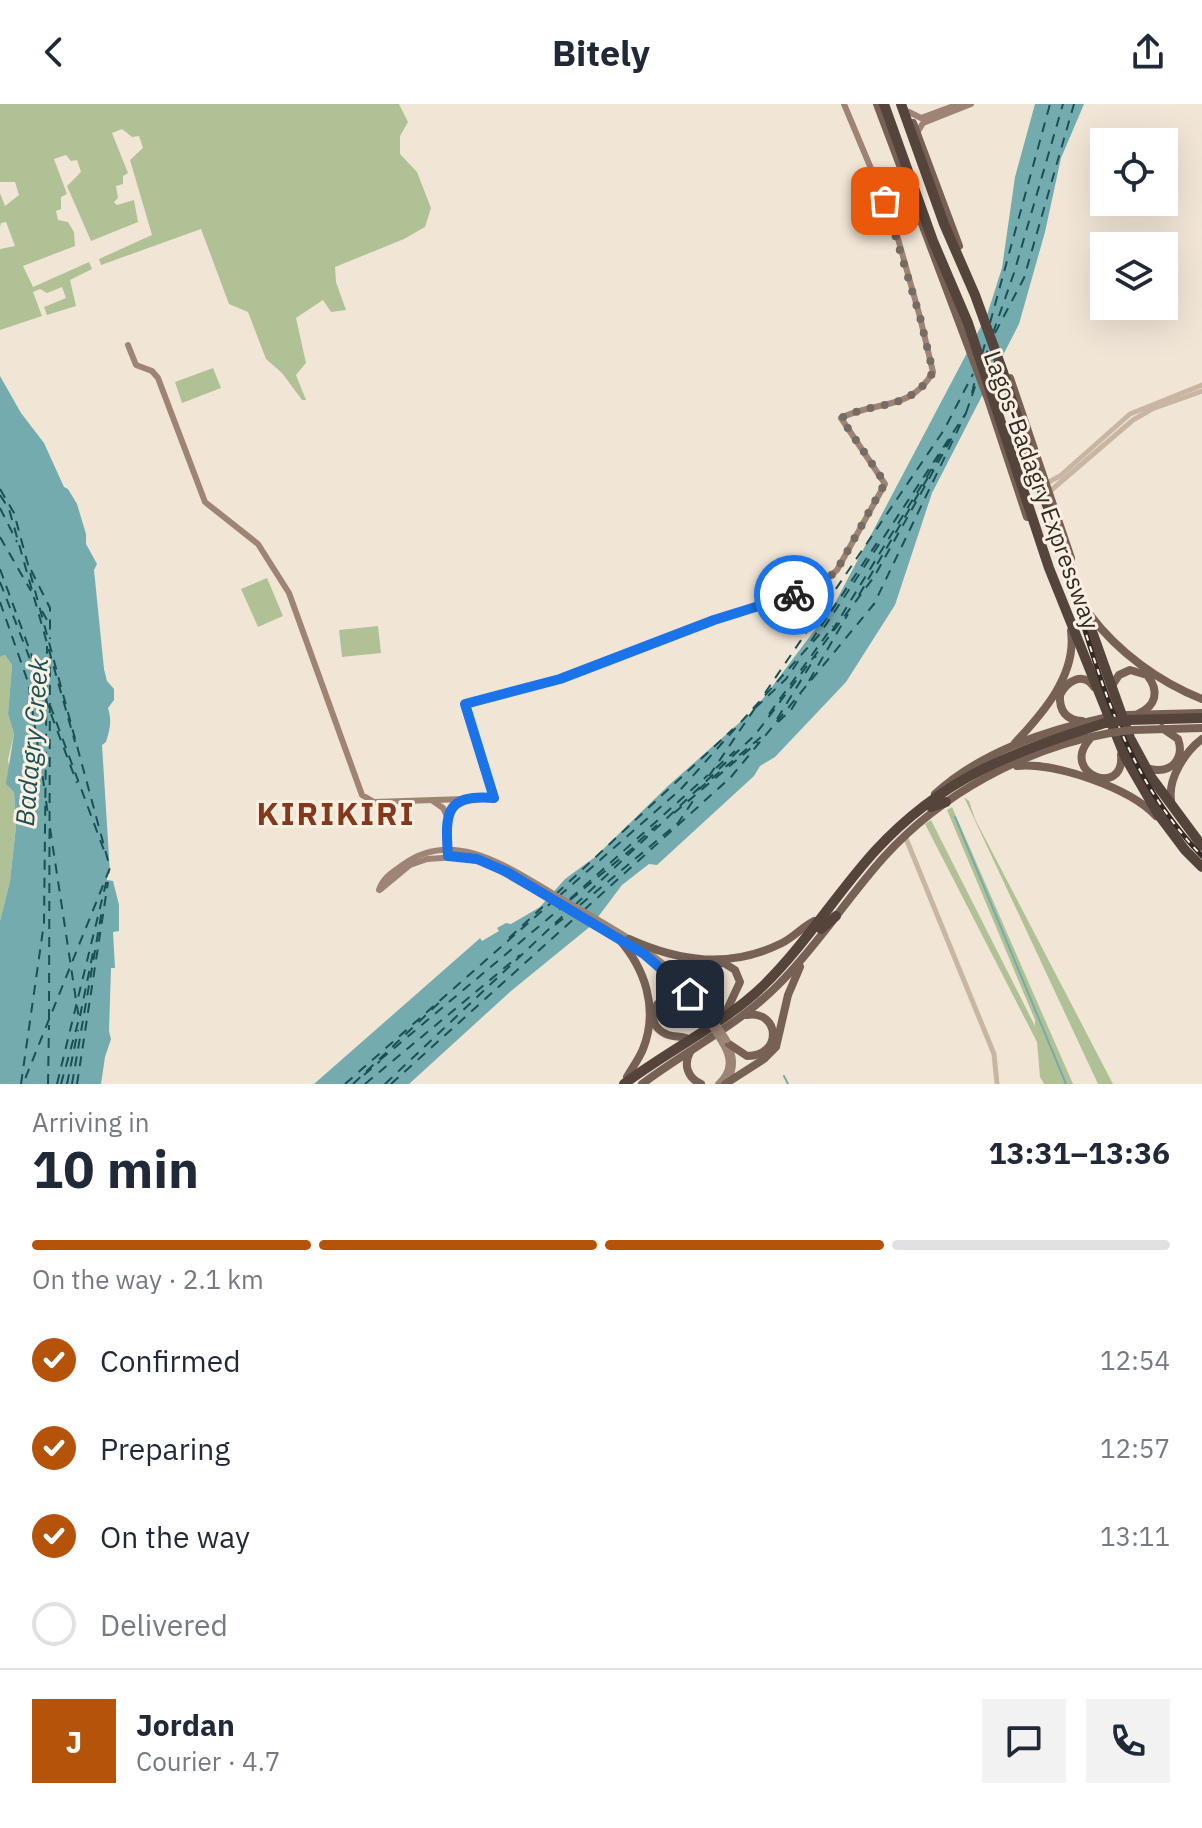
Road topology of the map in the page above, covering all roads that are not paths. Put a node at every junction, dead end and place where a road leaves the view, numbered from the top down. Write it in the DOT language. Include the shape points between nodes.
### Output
graph roads {
  1 [pos="844,104"];
  2 [pos="877,104"];
  3 [pos="884,104"];
  4 [pos="959,104"];
  5 [pos="971,104"];
  6 [pos="905,107"];
  7 [pos="917,133"];
  8 [pos="980,302"];
  9 [pos="964,324"];
  10 [pos="128,345"];
  11 [pos="1004,368"];
  12 [pos="1202,385"];
  13 [pos="1202,391"];
  14 [pos="989,396"];
  15 [pos="1166,401"];
  16 [pos="1046,488"];
  17 [pos="1090,615"];
  18 [pos="1070,626"];
  19 [pos="1113,684"];
  20 [pos="1094,687"];
  21 [pos="1202,699"];
  22 [pos="1091,721"];
  23 [pos="1131,721"];
  24 [pos="1202,721"];
  25 [pos="1107,726"];
  26 [pos="1162,728"];
  27 [pos="1094,737"];
  28 [pos="1202,739"];
  29 [pos="1011,747"];
  30 [pos="1121,755"];
  31 [pos="1005,769"];
  32 [pos="1150,769"];
  33 [pos="464,797"];
  34 [pos="941,797"];
  35 [pos="430,800"];
  36 [pos="1171,800"];
  37 [pos="448,818"];
  38 [pos="1159,820"];
  39 [pos="905,836"];
  40 [pos="1202,844"];
  41 [pos="450,854"];
  42 [pos="1202,869"];
  43 [pos="826,923"];
  44 [pos="617,935"];
  45 [pos="629,939"];
  46 [pos="802,960"];
  47 [pos="702,1007"];
  48 [pos="726,1012"];
  49 [pos="743,1016"];
  50 [pos="686,1038"];
  51 [pos="726,1042"];
  52 [pos="693,1049"];
  53 [pos="626,1082"];
  54 [pos="642,1084"];
  55 [pos="701,1084"];
  56 [pos="718,1084"];
  57 [pos="725,1084"];
  58 [pos="997,1084"];
  1 -- 33 [label="main road" via="893,221 933,372 914,395 841,418 885,482 846,555 832,575 809,590 560,679 465,704 494,798"];
  2 -- 9 [label="main road, Lagos-Badagry Expressway"];
  3 -- 9 [label="highway, Lagos-Badagry Expressway"];
  4 -- 6 [label="main road" via="921,118"];
  5 -- 7 [label="main road" via="925,122"];
  6 -- 7 [label="main road, Lagos-Badagry Expressway"];
  6 -- 8 [label="highway, Lagos-Badagry Expressway" via="944,224"];
  7 -- 8 [label="main road, Lagos-Badagry Expressway"];
  8 -- 11 [label="highway, Lagos-Badagry Expressway"];
  9 -- 14 [label="highway, Lagos-Badagry Expressway"];
  10 -- 35 [label="main road" via="136,365 158,378 205,502 258,544 285,586 362,795 374,802"];
  11 -- 16 [label="main road, Lagos-Badagry Expressway"];
  11 -- 40 [label="highway, Lagos-Badagry Expressway" via="1031,460 1130,738 1151,777"];
  12 -- 15 [label="street"];
  13 -- 15 [label="street"];
  14 -- 18 [label="main road, Lagos-Badagry Expressway" via="1011,473"];
  14 -- 42 [label="highway, Lagos-Badagry Expressway" via="1049,568 1125,757 1158,814"];
  15 -- 16 [label="street" via="1118,428"];
  16 -- 17 [label="main road, Lagos-Badagry Expressway"];
  17 -- 19 [label="main road, Lagos-Badagry Expressway"];
  17 -- 21 [label="main road" via="1126,653"];
  18 -- 20 [label="main road, Lagos-Badagry Expressway"];
  18 -- 29 [label="main road" via="1072,644 1053,699"];
  19 -- 23 [label="main road" via="1130,670 1147,675 1155,687 1149,708"];
  19 -- 32 [label="main road, Lagos-Badagry Expressway"];
  20 -- 22 [label="main road" via="1078,679 1068,684 1059,703 1067,717"];
  20 -- 30 [label="main road, Lagos-Badagry Expressway"];
  22 -- 25 [label="main road"];
  22 -- 29 [label="main road"];
  23 -- 24 [label="highway"];
  23 -- 25 [label="highway, bridge"];
  23 -- 26 [label="main road"];
  24 -- 26 [label="main road"];
  25 -- 27 [label="main road"];
  25 -- 34 [label="highway" via="1032,751"];
  25 -- 34 [label="highway" via="1023,749 987,765"];
  26 -- 32 [label="main road" via="1178,739 1180,755 1166,769"];
  27 -- 30 [label="main road" via="1081,756 1090,774 1102,779 1115,774"];
  27 -- 31 [label="main road"];
  28 -- 36 [label="main road" via="1174,776"];
  29 -- 34 [label="main road"];
  30 -- 38 [label="main road, Lagos-Badagry Expressway"];
  31 -- 34 [label="main road"];
  31 -- 38 [label="main road" via="1037,765 1067,772 1145,805"];
  32 -- 36 [label="main road, Lagos-Badagry Expressway"];
  33 -- 35 [label="main road"];
  33 -- 37 [label="main road"];
  34 -- 39 [label="main road"];
  34 -- 43 [label="highway" via="882,852"];
  34 -- 43 [label="main road" via="914,808 881,840"];
  34 -- 53 [label="highway" via="875,850 761,988"];
  35 -- 37 [label="main road"];
  36 -- 40 [label="main road, Lagos-Badagry Expressway"];
  37 -- 41 [label="main road"];
  38 -- 42 [label="main road, Lagos-Badagry Expressway"];
  39 -- 43 [label="main road"];
  39 -- 58 [label="street" via="994,1054"];
  41 -- 41 [label="main road" via="410,860 385,878 379,890 410,865"];
  41 -- 44 [label="main road" via="525,880"];
  43 -- 45 [label="main road" via="774,947 728,958 675,957"];
  43 -- 46 [label="main road"];
  43 -- 48 [label="main road"];
  43 -- 53 [label="highway" via="748,1005"];
  44 -- 45 [label="main road"];
  44 -- 47 [label="main road" via="663,968"];
  44 -- 53 [label="main road" via="637,961 649,1002 644,1045"];
  45 -- 47 [label="main road" via="669,968"];
  46 -- 49 [label="main road"];
  46 -- 57 [label="main road" via="776,1047"];
  47 -- 48 [label="main road" via="702,973 724,963 740,982"];
  47 -- 50 [label="main road" via="678,993 661,998 655,1007 660,1029"];
  47 -- 51 [label="main road, bridge"];
  48 -- 50 [label="main road"];
  49 -- 51 [label="main road" via="756,1014 769,1022 770,1046 747,1056"];
  49 -- 52 [label="main road"];
  50 -- 53 [label="main road"];
  51 -- 56 [label="main road" via="729,1068"];
  51 -- 57 [label="main road" via="733,1067"];
  52 -- 54 [label="main road"];
  52 -- 55 [label="main road" via="687,1071"];
}
